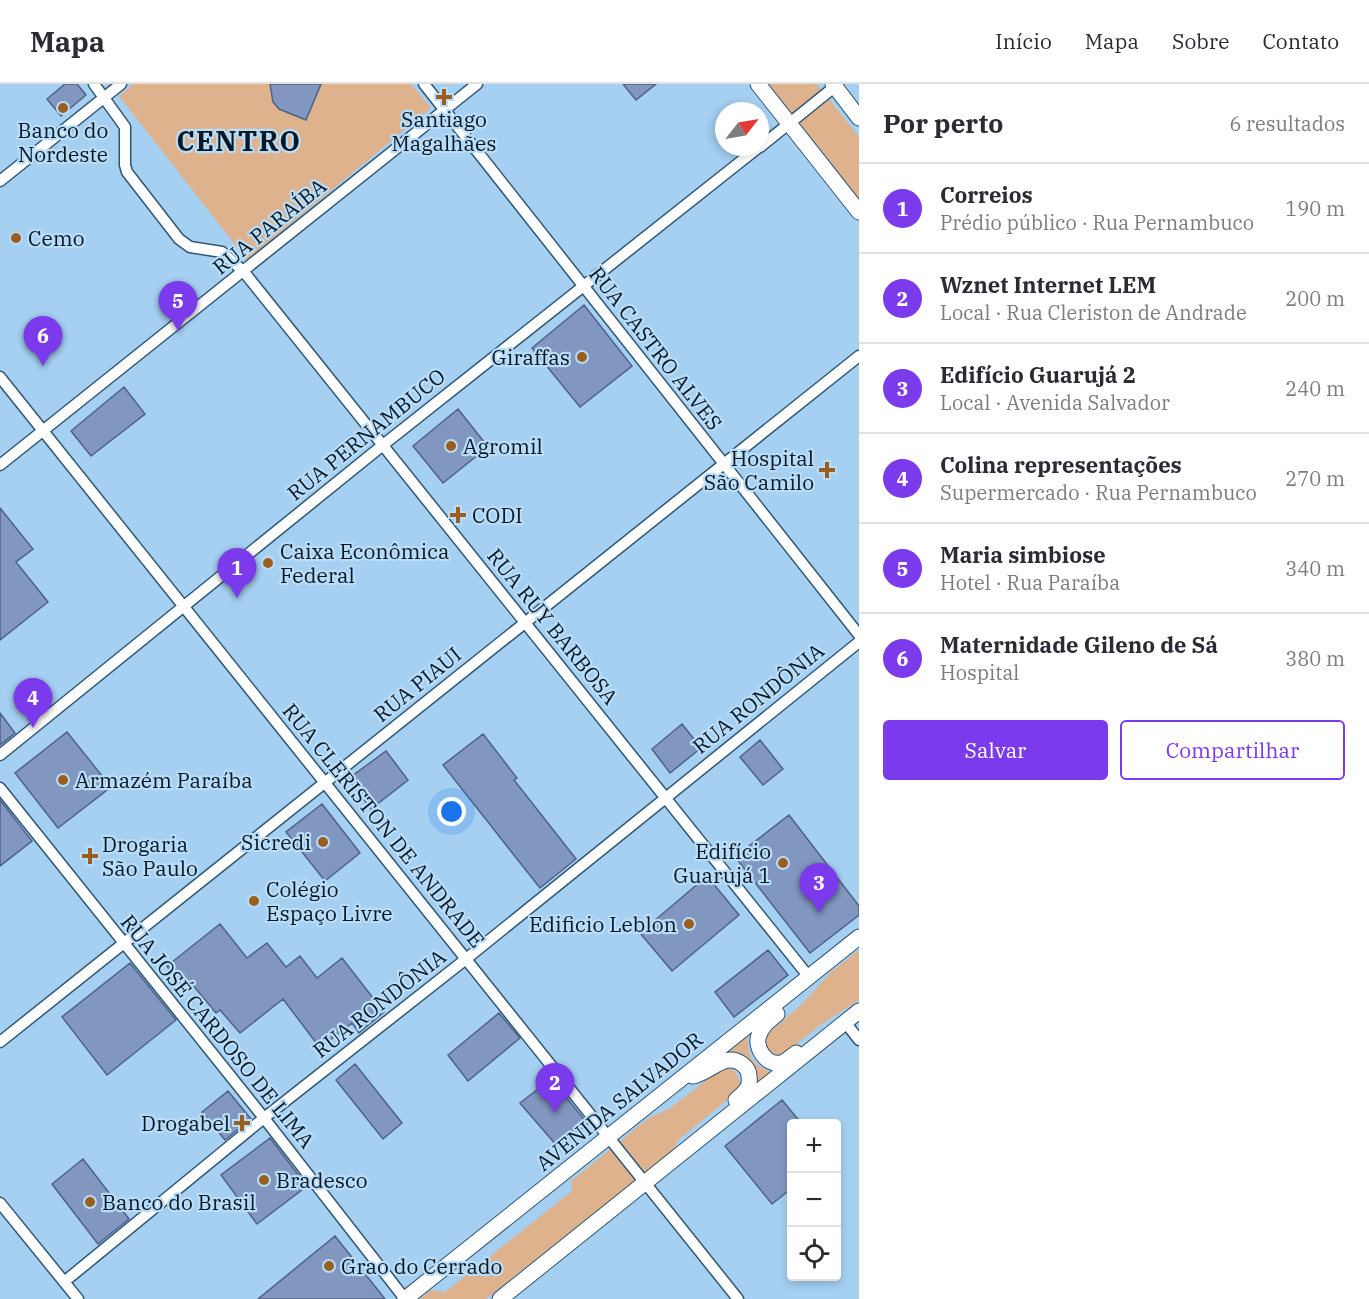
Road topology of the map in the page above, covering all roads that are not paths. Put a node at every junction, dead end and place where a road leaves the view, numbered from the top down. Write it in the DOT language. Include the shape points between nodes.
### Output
graph roads {
  1 [pos="94,84"];
  2 [pos="121,84"];
  3 [pos="423,84"];
  4 [pos="477,84"];
  5 [pos="759,85"];
  6 [pos="835,85"];
  7 [pos="104,97"];
  8 [pos="444,110"];
  9 [pos="859,117"];
  10 [pos="789,124"];
  11 [pos="769,140"];
  12 [pos="749,156"];
  13 [pos="0,181"];
  14 [pos="859,212"];
  15 [pos="244,272"];
  16 [pos="583,287"];
  17 [pos="859,356"];
  18 [pos="0,377"];
  19 [pos="43,430"];
  20 [pos="383,445"];
  21 [pos="723,464"];
  22 [pos="0,465"];
  23 [pos="184,605"];
  24 [pos="525,623"];
  25 [pos="859,635"];
  26 [pos="859,642"];
  27 [pos="0,755"];
  28 [pos="324,783"];
  29 [pos="0,788"];
  30 [pos="665,797"];
  31 [pos="859,937"];
  32 [pos="123,944"];
  33 [pos="466,959"];
  34 [pos="809,977"];
  35 [pos="788,993"];
  36 [pos="859,1011"];
  37 [pos="845,1022"];
  38 [pos="859,1040"];
  39 [pos="0,1042"];
  40 [pos="821,1042"];
  41 [pos="683,1077"];
  42 [pos="264,1118"];
  43 [pos="726,1118"];
  44 [pos="609,1137"];
  45 [pos="646,1182"];
  46 [pos="0,1203"];
  47 [pos="64,1282"];
  48 [pos="78,1299"];
  49 [pos="405,1299"];
  50 [pos="500,1299"];
  51 [pos="738,1299"];
  1 -- 7 [label="street"];
  2 -- 7 [label="street"];
  3 -- 8 [label="street, RUA CASTRO ALVES"];
  4 -- 8 [label="street, RUA PARAÍBA"];
  5 -- 10 [label="main road"];
  6 -- 9 [label="main road"];
  6 -- 10 [label="street, RUA PERNAMBUCO"];
  7 -- 13 [label="street"];
  7 -- 15 [label="street, RUA RUY BARBOSA" via="125,127 127,172 179,239 190,247 222,252"];
  8 -- 15 [label="street, RUA PARAÍBA"];
  8 -- 16 [label="street, RUA CASTRO ALVES"];
  10 -- 11 [label="street, RUA PERNAMBUCO"];
  10 -- 14 [label="main road"];
  12 -- 16 [label="street, RUA PERNAMBUCO"];
  15 -- 19 [label="street, RUA PARAÍBA"];
  15 -- 20 [label="street, RUA RUY BARBOSA"];
  16 -- 20 [label="street, RUA PERNAMBUCO"];
  16 -- 21 [label="street, RUA CASTRO ALVES"];
  17 -- 21 [label="street, RUA PIAUI"];
  18 -- 19 [label="street, RUA CLERISTON DE ANDRADE"];
  19 -- 22 [label="street, RUA PARAÍBA"];
  19 -- 23 [label="street, RUA CLERISTON DE ANDRADE"];
  20 -- 23 [label="street, RUA PERNAMBUCO"];
  20 -- 24 [label="street, RUA RUY BARBOSA"];
  21 -- 24 [label="street, RUA PIAUI"];
  21 -- 25 [label="street, RUA CASTRO ALVES"];
  23 -- 27 [label="street, RUA PERNAMBUCO"];
  23 -- 28 [label="street, RUA CLERISTON DE ANDRADE"];
  24 -- 28 [label="street, RUA PIAUI"];
  24 -- 30 [label="street, RUA RUY BARBOSA"];
  26 -- 30 [label="street, RUA RONDÔNIA"];
  28 -- 32 [label="street, RUA PIAUI"];
  28 -- 33 [label="street, RUA CLERISTON DE ANDRADE"];
  29 -- 32 [label="street, RUA JOSÉ CARDOSO DE LIMA"];
  30 -- 33 [label="street, RUA RONDÔNIA"];
  30 -- 34 [label="street, RUA RUY BARBOSA"];
  31 -- 34 [label="main road, AVENIDA SALVADOR"];
  32 -- 39 [label="street, RUA PIAUI"];
  32 -- 42 [label="street, RUA JOSÉ CARDOSO DE LIMA"];
  33 -- 42 [label="street, RUA RONDÔNIA"];
  33 -- 44 [label="street, RUA CLERISTON DE ANDRADE"];
  34 -- 35 [label="main road, AVENIDA SALVADOR"];
  35 -- 40 [label="main road" via="782,1010 758,1036 758,1047 765,1058 781,1063"];
  35 -- 41 [label="main road, AVENIDA SALVADOR"];
  36 -- 37 [label="main road"];
  37 -- 38 [label="street"];
  37 -- 40 [label="main road"];
  40 -- 43 [label="main road"];
  41 -- 43 [label="main road" via="700,1074 728,1059 744,1065 750,1084 730,1107"];
  41 -- 44 [label="main road, AVENIDA SALVADOR"];
  42 -- 47 [label="street, RUA RONDÔNIA"];
  42 -- 49 [label="street, RUA JOSÉ CARDOSO DE LIMA"];
  43 -- 45 [label="main road"];
  44 -- 45 [label="street, RUA CLERISTON DE ANDRADE"];
  44 -- 49 [label="main road, AVENIDA SALVADOR"];
  45 -- 50 [label="main road"];
  45 -- 51 [label="street, RUA CLERISTON DE ANDRADE"];
  46 -- 47 [label="street"];
  47 -- 48 [label="street"];
}
